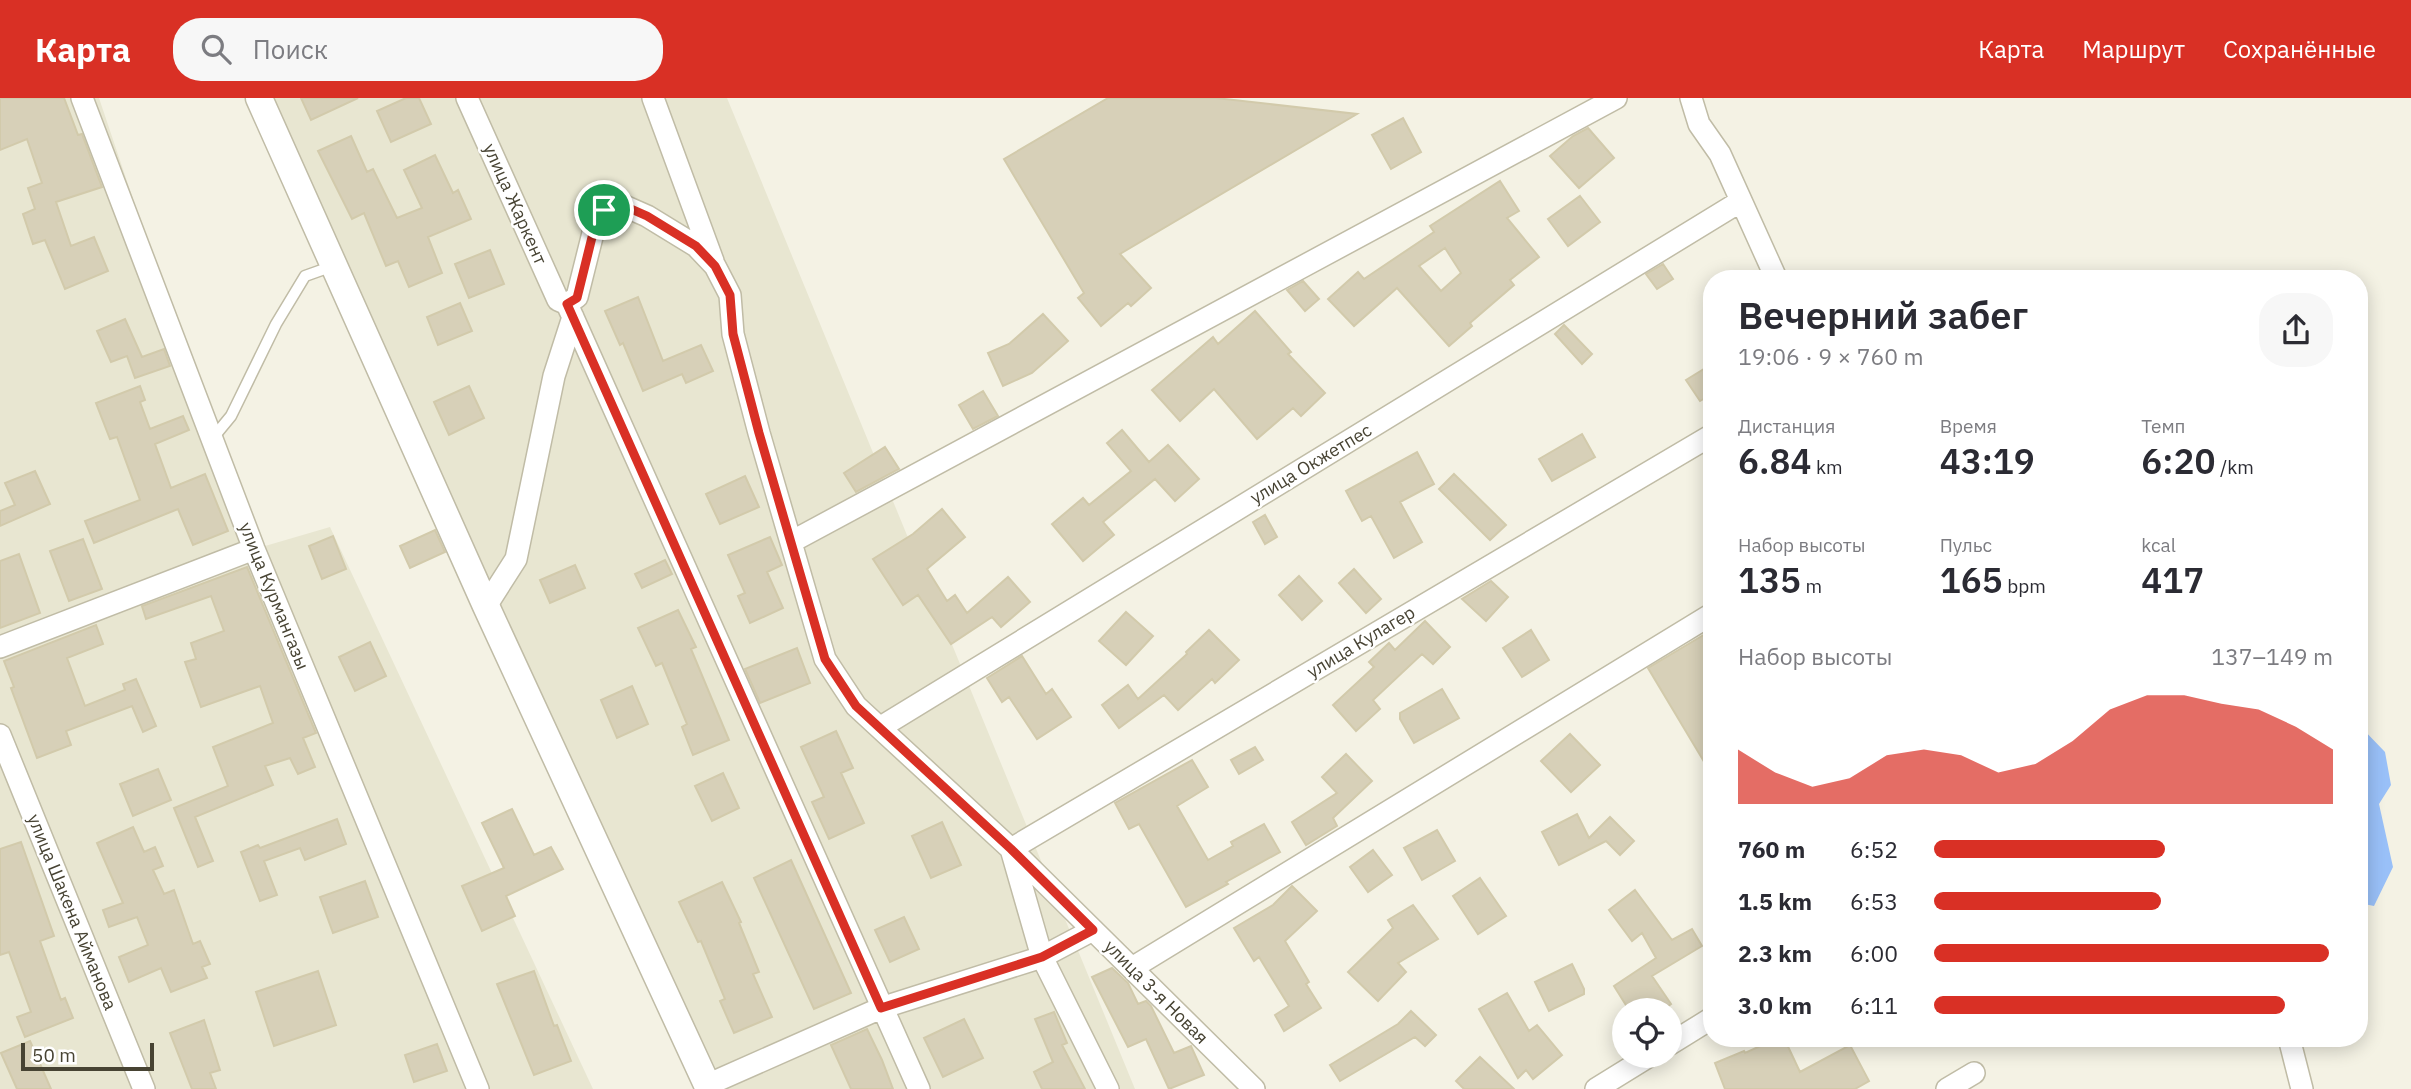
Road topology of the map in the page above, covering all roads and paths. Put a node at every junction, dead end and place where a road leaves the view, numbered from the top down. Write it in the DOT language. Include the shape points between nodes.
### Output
graph roads {
  1 [pos="82,98"];
  2 [pos="259,98"];
  3 [pos="467,98"];
  4 [pos="653,98"];
  5 [pos="1616,98"];
  6 [pos="1691,98"];
  7 [pos="1741,201"];
  8 [pos="334,266"];
  9 [pos="715,266"];
  10 [pos="1772,270"];
  11 [pos="573,306"];
  12 [pos="212,439"];
  13 [pos="1703,440"];
  14 [pos="791,542"];
  15 [pos="254,549"];
  16 [pos="486,606"];
  17 [pos="1703,619"];
  18 [pos="0,647"];
  19 [pos="881,727"];
  20 [pos="0,735"];
  21 [pos="1011,849"];
  22 [pos="1093,930"];
  23 [pos="1042,957"];
  24 [pos="1132,968"];
  25 [pos="881,1008"];
  26 [pos="1703,1024"];
  27 [pos="1682,1037"];
  28 [pos="2291,1047"];
  29 [pos="1630,1068"];
  30 [pos="1974,1073"];
  31 [pos="708,1087"];
  32 [pos="144,1089"];
  33 [pos="478,1089"];
  34 [pos="919,1089"];
  35 [pos="1108,1089"];
  36 [pos="1254,1089"];
  37 [pos="1596,1089"];
  38 [pos="1947,1089"];
  39 [pos="2302,1089"];
  1 -- 12 [label="street, улица Курмангазы"];
  2 -- 8 [label="street"];
  3 -- 11 [label="street, улица Жаркент" via="558,300"];
  4 -- 9 [label="street"];
  5 -- 14 [label="street"];
  6 -- 7 [label="street" via="1699,124 1720,154"];
  7 -- 10 [label="street"];
  7 -- 19 [label="street, улица Окжетпес"];
  8 -- 12 [label="lane" via="305,276 275,324 231,416"];
  8 -- 16 [label="street"];
  9 -- 11 [label="street, улица 3-я Новая" via="696,246 647,216 622,205 604,210 597,217"];
  9 -- 14 [label="street, улица 3-я Новая" via="730,295 733,334"];
  11 -- 16 [label="street" via="516,559"];
  11 -- 25 [label="street, улица Жаркент"];
  12 -- 15 [label="street, улица Курмангазы"];
  13 -- 21 [label="street, улица Кулагер"];
  14 -- 19 [label="street, улица 3-я Новая" via="825,659 856,706"];
  15 -- 18 [label="street"];
  15 -- 33 [label="street, улица Курмангазы"];
  16 -- 31 [label="street"];
  17 -- 24 [label="street"];
  19 -- 21 [label="street, улица 3-я Новая"];
  20 -- 32 [label="street, улица Шакена Айманова"];
  21 -- 22 [label="street, улица 3-я Новая"];
  21 -- 23 [label="street"];
  22 -- 23 [label="street"];
  22 -- 24 [label="street, улица 3-я Новая"];
  23 -- 25 [label="street"];
  23 -- 35 [label="street"];
  24 -- 36 [label="street, улица 3-я Новая"];
  25 -- 31 [label="street"];
  25 -- 34 [label="street, улица Жаркент"];
  26 -- 27 [label="street"];
  28 -- 39 [label="street"];
  29 -- 37 [label="street"];
  30 -- 38 [label="street"];
}
